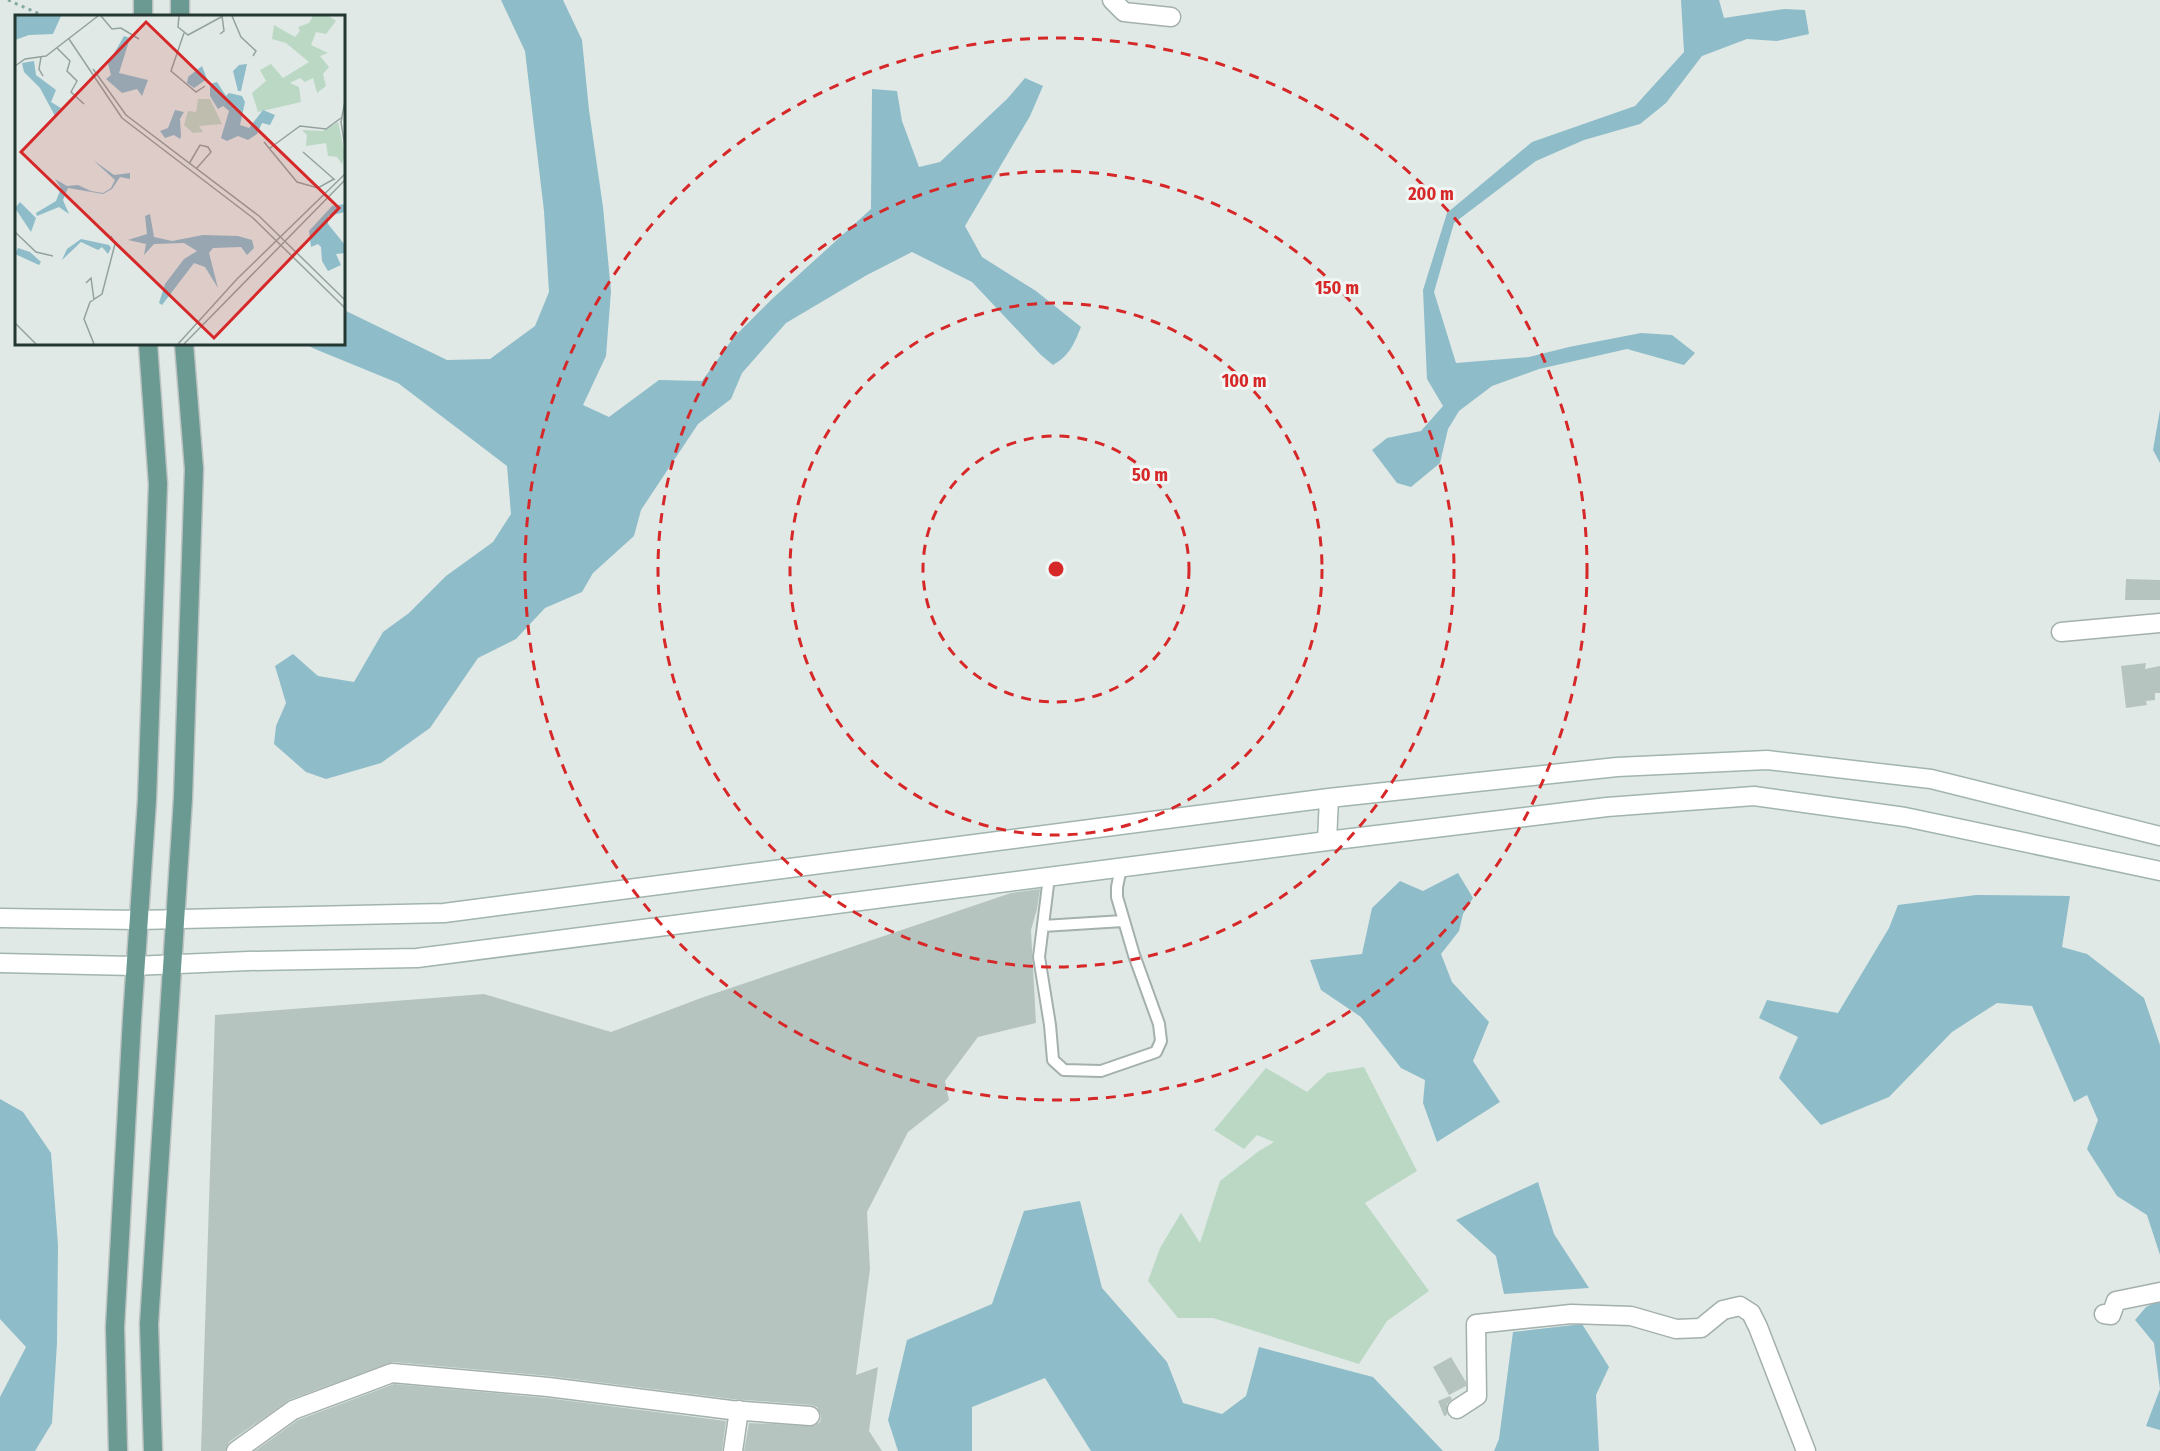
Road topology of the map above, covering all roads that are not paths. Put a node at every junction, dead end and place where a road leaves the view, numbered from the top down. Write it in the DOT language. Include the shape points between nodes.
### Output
graph roads {
  1 [pos="1112,0"];
  2 [pos="1171,17"];
  3 [pos="148,345"];
  4 [pos="184,345"];
  5 [pos="2160,624"];
  6 [pos="2061,632"];
  7 [pos="1329,798"];
  8 [pos="2160,836"];
  9 [pos="1327,841"];
  10 [pos="1121,868"];
  11 [pos="2160,871"];
  12 [pos="1049,877"];
  13 [pos="0,918"];
  14 [pos="175,919"];
  15 [pos="139,920"];
  16 [pos="1123,921"];
  17 [pos="1043,926"];
  18 [pos="0,963"];
  19 [pos="171,964"];
  20 [pos="136,965"];
  21 [pos="2160,1292"];
  22 [pos="2104,1314"];
  23 [pos="1457,1408"];
  24 [pos="739,1410"];
  25 [pos="810,1416"];
  26 [pos="118,1451"];
  27 [pos="153,1451"];
  28 [pos="236,1451"];
  29 [pos="733,1451"];
  30 [pos="1806,1451"];
  1 -- 2 [label="main road" via="1124,12"];
  3 -- 15 [label="main road" via="158,484"];
  4 -- 14 [label="main road" via="194,469"];
  5 -- 6 [label="main road"];
  7 -- 8 [label="main road" via="1617,767 1767,760 1931,779"];
  7 -- 9 [label="main road"];
  7 -- 14 [label="main road" via="444,913"];
  9 -- 10 [label="main road"];
  9 -- 11 [label="main road" via="1607,807 1754,796 1905,817"];
  10 -- 12 [label="main road"];
  10 -- 16 [label="lane" via="1116,887"];
  12 -- 17 [label="lane"];
  12 -- 19 [label="main road" via="417,958"];
  13 -- 15 [label="main road"];
  14 -- 15 [label="main road"];
  14 -- 19 [label="main road"];
  15 -- 20 [label="main road"];
  16 -- 17 [label="lane"];
  16 -- 17 [label="lane" via="1159,1024 1161,1041 1156,1052 1101,1071 1064,1070 1053,1060 1039,957"];
  18 -- 20 [label="main road"];
  19 -- 20 [label="main road"];
  19 -- 27 [label="main road" via="149,1324"];
  20 -- 26 [label="main road" via="115,1327"];
  21 -- 22 [label="main road" via="2116,1301 2110,1315"];
  23 -- 30 [label="main road" via="1477,1396 1476,1324 1571,1314 1631,1316 1676,1329 1701,1328 1723,1310 1740,1306 1752,1313"];
  24 -- 25 [label="main road"];
  24 -- 28 [label="main road" via="392,1373 293,1410"];
  24 -- 29 [label="main road"];
}
